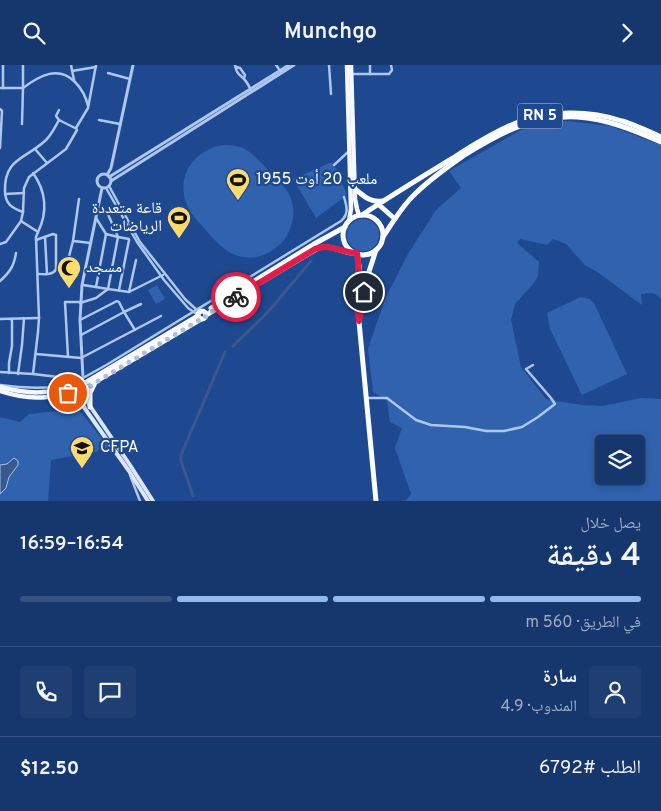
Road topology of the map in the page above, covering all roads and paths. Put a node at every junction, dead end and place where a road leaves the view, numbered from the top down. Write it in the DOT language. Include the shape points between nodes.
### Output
graph roads {
  1 [pos="2,65"];
  2 [pos="23,65"];
  3 [pos="71,65"];
  4 [pos="133,65"];
  5 [pos="276,65"];
  6 [pos="289,65"];
  7 [pos="294,65"];
  8 [pos="329,65"];
  9 [pos="347,65"];
  10 [pos="351,65"];
  11 [pos="370,65"];
  12 [pos="391,65"];
  13 [pos="96,66"];
  14 [pos="236,66"];
  15 [pos="72,71"];
  16 [pos="281,72"];
  17 [pos="108,73"];
  18 [pos="352,74"];
  19 [pos="370,74"];
  20 [pos="330,76"];
  21 [pos="336,76"];
  22 [pos="130,79"];
  23 [pos="74,81"];
  24 [pos="1,88"];
  25 [pos="23,89"];
  26 [pos="251,90"];
  27 [pos="331,93"];
  28 [pos="88,108"];
  29 [pos="0,109"];
  30 [pos="59,110"];
  31 [pos="59,120"];
  32 [pos="99,120"];
  33 [pos="22,124"];
  34 [pos="120,124"];
  35 [pos="76,128"];
  36 [pos="661,137"];
  37 [pos="661,142"];
  38 [pos="0,148"];
  39 [pos="34,149"];
  40 [pos="351,151"];
  41 [pos="47,163"];
  42 [pos="334,165"];
  43 [pos="33,173"];
  44 [pos="431,175"];
  45 [pos="109,178"];
  46 [pos="106,187"];
  47 [pos="355,189"];
  48 [pos="24,193"];
  49 [pos="5,194"];
  50 [pos="344,197"];
  51 [pos="79,199"];
  52 [pos="380,203"];
  53 [pos="23,212"];
  54 [pos="106,212"];
  55 [pos="360,215"];
  56 [pos="96,217"];
  57 [pos="395,219"];
  58 [pos="21,221"];
  59 [pos="345,223"];
  60 [pos="38,232"];
  61 [pos="106,234"];
  62 [pos="45,237"];
  63 [pos="118,237"];
  64 [pos="383,237"];
  65 [pos="36,240"];
  66 [pos="73,241"];
  67 [pos="91,243"];
  68 [pos="0,244"];
  69 [pos="376,250"];
  70 [pos="16,253"];
  71 [pos="356,253"];
  72 [pos="136,259"];
  73 [pos="66,268"];
  74 [pos="37,274"];
  75 [pos="47,274"];
  76 [pos="165,274"];
  77 [pos="162,276"];
  78 [pos="0,281"];
  79 [pos="82,285"];
  80 [pos="96,287"];
  81 [pos="108,289"];
  82 [pos="119,290"];
  83 [pos="129,292"];
  84 [pos="80,302"];
  85 [pos="141,304"];
  86 [pos="124,312"];
  87 [pos="200,314"];
  88 [pos="161,316"];
  89 [pos="24,318"];
  90 [pos="39,318"];
  91 [pos="0,319"];
  92 [pos="11,319"];
  93 [pos="80,320"];
  94 [pos="359,321"];
  95 [pos="135,330"];
  96 [pos="81,335"];
  97 [pos="36,354"];
  98 [pos="68,357"];
  99 [pos="81,358"];
  100 [pos="533,365"];
  101 [pos="0,372"];
  102 [pos="9,373"];
  103 [pos="18,374"];
  104 [pos="33,374"];
  105 [pos="82,378"];
  106 [pos="98,381"];
  107 [pos="0,388"];
  108 [pos="77,389"];
  109 [pos="83,392"];
  110 [pos="55,396"];
  111 [pos="366,398"];
  112 [pos="87,407"];
  113 [pos="129,471"];
  114 [pos="140,501"];
  115 [pos="148,501"];
  116 [pos="153,501"];
  117 [pos="376,501"];
  1 -- 24 [label="street"];
  2 -- 25 [label="street"];
  3 -- 15 [label="street"];
  4 -- 22 [label="street"];
  5 -- 16 [label="street"];
  6 -- 16 [label="street"];
  7 -- 16 [label="street"];
  8 -- 20 [label="street"];
  9 -- 40 [label="main road"];
  10 -- 18 [label="main road"];
  11 -- 19 [label="street"];
  12 -- 19 [label="street" via="389,74"];
  13 -- 15 [label="street"];
  13 -- 28 [label="street"];
  14 -- 26 [label="street" via="245,75"];
  15 -- 23 [label="street"];
  16 -- 26 [label="street"];
  17 -- 22 [label="street"];
  18 -- 19 [label="street"];
  18 -- 40 [label="main road"];
  20 -- 21 [label="street"];
  20 -- 27 [label="street"];
  22 -- 34 [label="street"];
  23 -- 25 [label="street" via="67,75 54,74"];
  23 -- 28 [label="street" via="81,89"];
  24 -- 25 [label="street"];
  25 -- 33 [label="street"];
  26 -- 45 [label="street"];
  28 -- 35 [label="street"];
  29 -- 38 [label="street"];
  30 -- 31 [label="street" via="56,116"];
  31 -- 35 [label="street"];
  31 -- 39 [label="street" via="48,138"];
  32 -- 34 [label="street"];
  34 -- 45 [label="street"];
  35 -- 41 [label="street" via="66,149"];
  36 -- 44 [label="highway, RN 5" via="602,116 537,116 497,131"];
  37 -- 44 [label="highway, RN 5" via="605,121 576,117 545,119 500,134"];
  39 -- 41 [label="street"];
  39 -- 49 [label="street" via="10,167"];
  40 -- 42 [label="street"];
  40 -- 47 [label="main road"];
  40 -- 59 [label="main road" via="351,211"];
  41 -- 43 [label="street"];
  43 -- 48 [label="street" via="26,181"];
  43 -- 60 [label="street" via="44,200 44,214"];
  44 -- 52 [label="highway, RN 5"];
  44 -- 57 [label="highway, RN 5"];
  45 -- 46 [label="street"];
  45 -- 46 [label="street" via="103,175 98,179 99,185"];
  46 -- 56 [label="street"];
  46 -- 76 [label="street"];
  46 -- 77 [label="street" via="136,243"];
  47 -- 52 [label="highway"];
  47 -- 55 [label="main road" via="355,204"];
  48 -- 49 [label="street"];
  48 -- 53 [label="street"];
  49 -- 53 [label="street" via="8,205"];
  50 -- 59 [label="street"];
  51 -- 66 [label="street"];
  52 -- 55 [label="highway, RN 5"];
  52 -- 57 [label="highway"];
  53 -- 58 [label="street"];
  54 -- 63 [label="street"];
  55 -- 59 [label="highway"];
  55 -- 64 [label="highway" via="371,216 378,222"];
  56 -- 61 [label="street"];
  56 -- 67 [label="street"];
  57 -- 64 [label="highway, RN 5"];
  58 -- 60 [label="street"];
  58 -- 68 [label="street" via="6,242"];
  59 -- 71 [label="highway" via="345,243"];
  59 -- 87 [label="street"];
  59 -- 87 [label="highway"];
  60 -- 65 [label="street"];
  61 -- 63 [label="street"];
  61 -- 80 [label="street"];
  62 -- 65 [label="street"];
  62 -- 75 [label="street"];
  62 -- 75 [label="street" via="56,235 56,269"];
  63 -- 81 [label="street"];
  63 -- 82 [label="street" via="130,240"];
  64 -- 69 [label="highway"];
  65 -- 74 [label="street"];
  66 -- 67 [label="street"];
  66 -- 73 [label="street"];
  67 -- 79 [label="street"];
  69 -- 71 [label="highway" via="362,255"];
  69 -- 94 [label="highway" via="365,284"];
  70 -- 78 [label="street" via="15,263"];
  71 -- 87 [label="highway" via="330,247 318,248"];
  71 -- 94 [label="highway"];
  72 -- 83 [label="street"];
  74 -- 75 [label="street"];
  74 -- 90 [label="street"];
  76 -- 77 [label="street"];
  76 -- 87 [label="street"];
  77 -- 83 [label="street"];
  77 -- 87 [label="street" via="188,309"];
  79 -- 80 [label="street"];
  79 -- 84 [label="street"];
  80 -- 81 [label="street"];
  81 -- 82 [label="street"];
  81 -- 84 [label="street" via="96,298"];
  82 -- 83 [label="street"];
  84 -- 93 [label="street"];
  84 -- 98 [label="street" via="65,302"];
  85 -- 86 [label="street"];
  86 -- 93 [label="street" via="117,301"];
  86 -- 95 [label="street"];
  86 -- 96 [label="street"];
  87 -- 105 [label="street"];
  87 -- 106 [label="highway"];
  87 -- 108 [label="highway"];
  88 -- 95 [label="street"];
  89 -- 90 [label="street"];
  89 -- 92 [label="street"];
  89 -- 103 [label="street"];
  90 -- 97 [label="street"];
  91 -- 92 [label="street"];
  92 -- 102 [label="street"];
  93 -- 96 [label="street"];
  94 -- 111 [label="highway"];
  95 -- 99 [label="street"];
  96 -- 99 [label="street"];
  97 -- 98 [label="street"];
  97 -- 104 [label="street"];
  98 -- 99 [label="street"];
  99 -- 105 [label="street"];
  100 -- 111 [label="street" via="526,369 555,403 522,427 504,431 432,425 416,420 388,398"];
  101 -- 102 [label="street"];
  102 -- 103 [label="street"];
  103 -- 104 [label="street"];
  104 -- 105 [label="street"];
  105 -- 108 [label="street"];
  106 -- 109 [label="highway"];
  106 -- 112 [label="highway" via="90,393"];
  107 -- 108 [label="main road" via="38,393"];
  107 -- 110 [label="main road" via="23,397"];
  108 -- 109 [label="highway" via="83,389"];
  108 -- 110 [label="main road"];
  108 -- 112 [label="main road"];
  109 -- 112 [label="main road"];
  110 -- 112 [label="main road" via="73,399"];
  111 -- 117 [label="highway"];
  112 -- 113 [label="main road"];
  112 -- 116 [label="main road"];
  113 -- 114 [label="street"];
  113 -- 115 [label="main road"];
}
